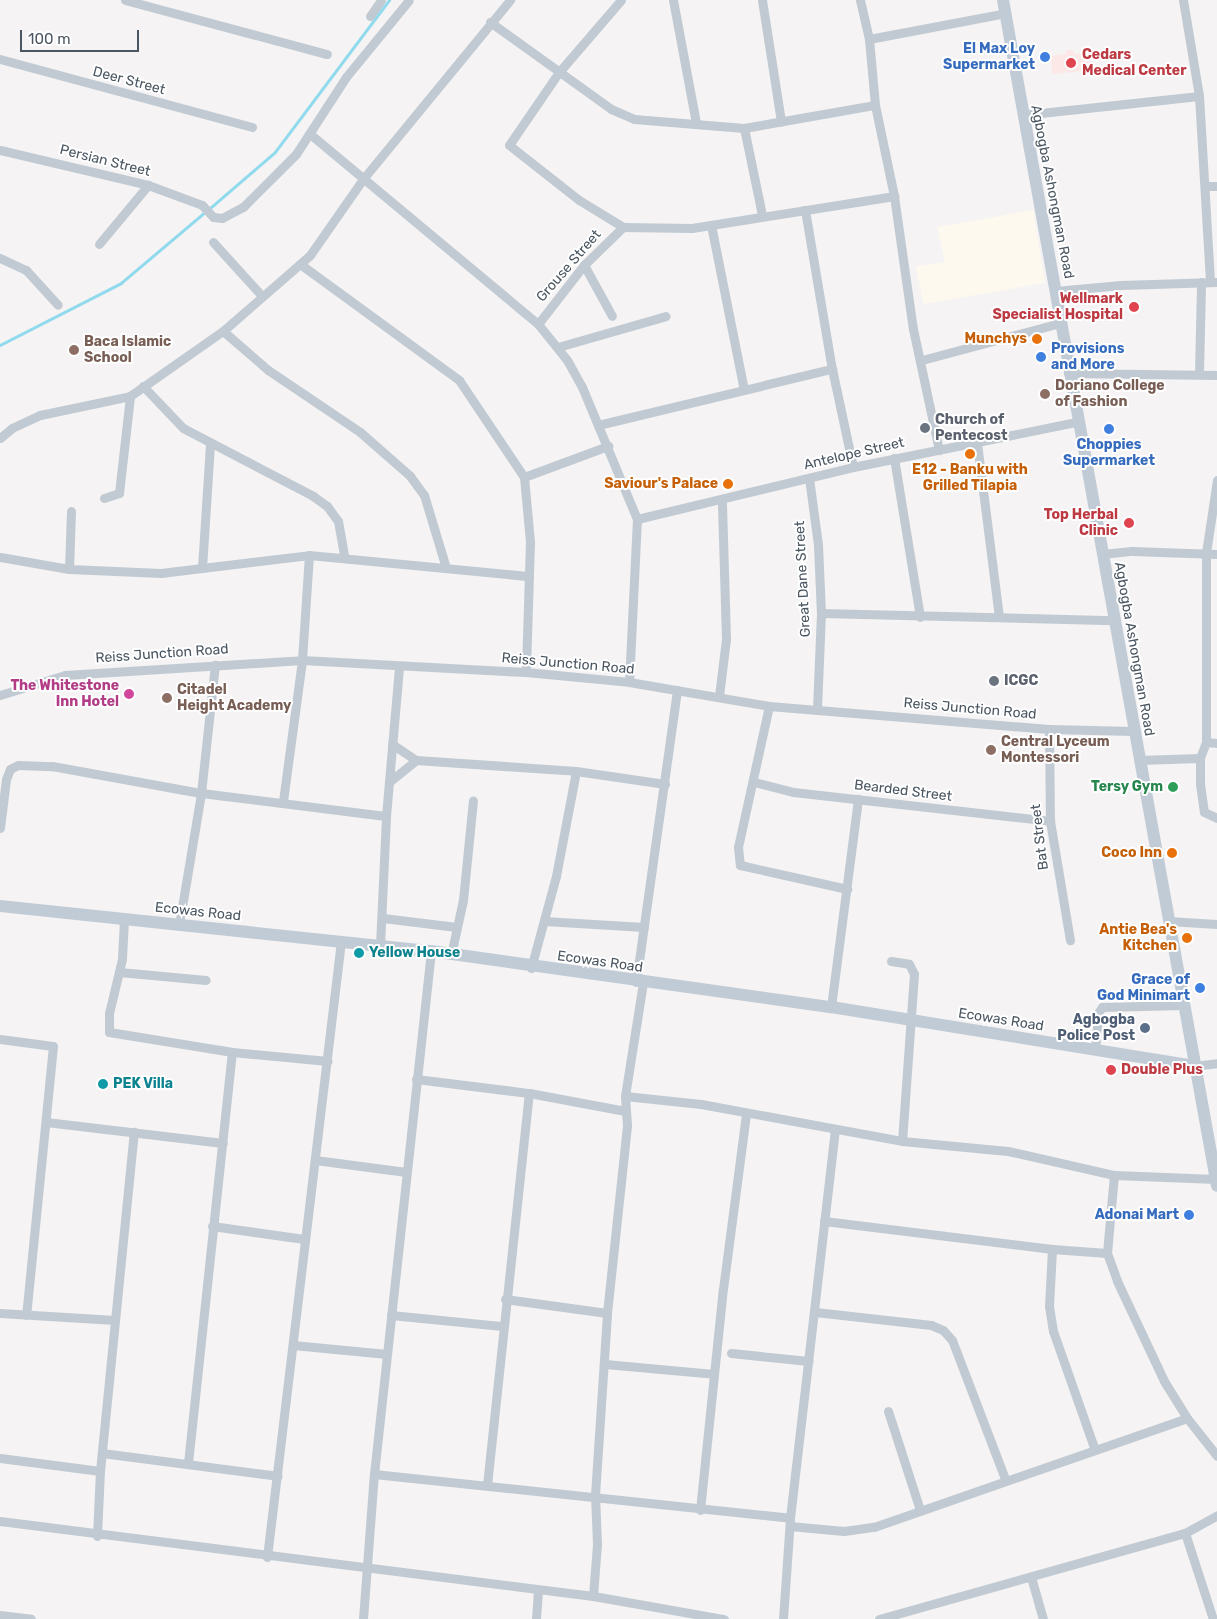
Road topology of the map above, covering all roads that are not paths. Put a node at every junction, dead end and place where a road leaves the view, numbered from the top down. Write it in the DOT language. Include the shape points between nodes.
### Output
graph roads {
  1 [pos="125,0"];
  2 [pos="381,0"];
  3 [pos="409,0"];
  4 [pos="510,0"];
  5 [pos="621,0"];
  6 [pos="673,0"];
  7 [pos="762,0"];
  8 [pos="860,0"];
  9 [pos="1183,0"];
  10 [pos="1004,6"];
  11 [pos="370,16"];
  12 [pos="490,22"];
  13 [pos="869,39"];
  14 [pos="327,54"];
  15 [pos="0,59"];
  16 [pos="559,72"];
  17 [pos="1199,96"];
  18 [pos="875,104"];
  19 [pos="1022,115"];
  20 [pos="781,122"];
  21 [pos="696,124"];
  22 [pos="252,127"];
  23 [pos="744,128"];
  24 [pos="310,134"];
  25 [pos="0,150"];
  26 [pos="363,178"];
  27 [pos="148,185"];
  28 [pos="1206,186"];
  29 [pos="1217,186"];
  30 [pos="894,196"];
  31 [pos="805,210"];
  32 [pos="762,215"];
  33 [pos="711,225"];
  34 [pos="623,227"];
  35 [pos="213,242"];
  36 [pos="99,244"];
  37 [pos="0,258"];
  38 [pos="300,264"];
  39 [pos="584,265"];
  40 [pos="1209,282"];
  41 [pos="1055,290"];
  42 [pos="262,296"];
  43 [pos="58,305"];
  44 [pos="612,316"];
  45 [pos="666,316"];
  46 [pos="1060,323"];
  47 [pos="538,324"];
  48 [pos="223,331"];
  49 [pos="558,347"];
  50 [pos="922,360"];
  51 [pos="832,369"];
  52 [pos="1068,373"];
  53 [pos="1199,373"];
  54 [pos="1217,375"];
  55 [pos="143,386"];
  56 [pos="744,390"];
  57 [pos="130,396"];
  58 [pos="1077,422"];
  59 [pos="598,425"];
  60 [pos="0,438"];
  61 [pos="977,443"];
  62 [pos="210,444"];
  63 [pos="608,446"];
  64 [pos="939,450"];
  65 [pos="894,458"];
  66 [pos="853,467"];
  67 [pos="524,477"];
  68 [pos="809,478"];
  69 [pos="1217,480"];
  70 [pos="104,498"];
  71 [pos="722,501"];
  72 [pos="71,511"];
  73 [pos="637,519"];
  74 [pos="1206,553"];
  75 [pos="1102,554"];
  76 [pos="1217,554"];
  77 [pos="309,555"];
  78 [pos="344,556"];
  79 [pos="0,557"];
  80 [pos="202,568"];
  81 [pos="446,568"];
  82 [pos="69,569"];
  83 [pos="529,576"];
  84 [pos="822,613"];
  85 [pos="920,617"];
  86 [pos="1000,617"];
  87 [pos="1114,620"];
  88 [pos="302,660"];
  89 [pos="216,665"];
  90 [pos="399,667"];
  91 [pos="526,672"];
  92 [pos="629,682"];
  93 [pos="677,690"];
  94 [pos="0,695"];
  95 [pos="720,696"];
  96 [pos="769,706"];
  97 [pos="817,710"];
  98 [pos="1049,729"];
  99 [pos="1134,731"];
  100 [pos="1206,742"];
  101 [pos="1217,743"];
  102 [pos="392,744"];
  103 [pos="1200,758"];
  104 [pos="416,760"];
  105 [pos="1139,760"];
  106 [pos="576,771"];
  107 [pos="389,782"];
  108 [pos="754,782"];
  109 [pos="665,784"];
  110 [pos="201,793"];
  111 [pos="473,800"];
  112 [pos="858,800"];
  113 [pos="283,801"];
  114 [pos="386,816"];
  115 [pos="1217,818"];
  116 [pos="1050,822"];
  117 [pos="0,828"];
  118 [pos="847,889"];
  119 [pos="0,906"];
  120 [pos="383,918"];
  121 [pos="124,920"];
  122 [pos="544,921"];
  123 [pos="1168,921"];
  124 [pos="1217,924"];
  125 [pos="179,925"];
  126 [pos="456,926"];
  127 [pos="644,927"];
  128 [pos="1070,940"];
  129 [pos="341,941"];
  130 [pos="380,945"];
  131 [pos="431,952"];
  132 [pos="451,955"];
  133 [pos="891,961"];
  134 [pos="531,968"];
  135 [pos="119,972"];
  136 [pos="206,980"];
  137 [pos="639,982"];
  138 [pos="1183,1005"];
  139 [pos="830,1007"];
  140 [pos="912,1020"];
  141 [pos="0,1039"];
  142 [pos="1096,1050"];
  143 [pos="232,1052"];
  144 [pos="328,1062"];
  145 [pos="1217,1062"];
  146 [pos="1194,1066"];
  147 [pos="416,1079"];
  148 [pos="529,1094"];
  149 [pos="625,1096"];
  150 [pos="625,1111"];
  151 [pos="746,1114"];
  152 [pos="46,1122"];
  153 [pos="835,1131"];
  154 [pos="134,1132"];
  155 [pos="902,1141"];
  156 [pos="223,1143"];
  157 [pos="315,1160"];
  158 [pos="406,1172"];
  159 [pos="1114,1175"];
  160 [pos="1216,1182"];
  161 [pos="824,1221"];
  162 [pos="212,1226"];
  163 [pos="304,1239"];
  164 [pos="1052,1249"];
  165 [pos="1108,1253"];
  166 [pos="505,1299"];
  167 [pos="815,1312"];
  168 [pos="0,1313"];
  169 [pos="607,1313"];
  170 [pos="26,1315"];
  171 [pos="391,1315"];
  172 [pos="115,1320"];
  173 [pos="502,1326"];
  174 [pos="293,1345"];
  175 [pos="731,1353"];
  176 [pos="387,1354"];
  177 [pos="809,1361"];
  178 [pos="605,1364"];
  179 [pos="714,1374"];
  180 [pos="888,1411"];
  181 [pos="1187,1418"];
  182 [pos="1095,1450"];
  183 [pos="102,1453"];
  184 [pos="1217,1456"];
  185 [pos="0,1458"];
  186 [pos="188,1463"];
  187 [pos="100,1471"];
  188 [pos="374,1474"];
  189 [pos="278,1476"];
  190 [pos="1005,1479"];
  191 [pos="487,1486"];
  192 [pos="595,1495"];
  193 [pos="700,1510"];
  194 [pos="920,1510"];
  195 [pos="1217,1515"];
  196 [pos="0,1521"];
  197 [pos="790,1522"];
  198 [pos="1185,1533"];
  199 [pos="97,1536"];
  200 [pos="267,1557"];
  201 [pos="368,1570"];
  202 [pos="1031,1576"];
  203 [pos="538,1590"];
  204 [pos="593,1596"];
  205 [pos="0,1615"];
  206 [pos="31,1619"];
  207 [pos="363,1619"];
  208 [pos="536,1619"];
  209 [pos="724,1619"];
  210 [pos="783,1619"];
  211 [pos="879,1619"];
  212 [pos="1043,1619"];
  213 [pos="1213,1619"];
  1 -- 14 [label="street"];
  2 -- 11 [label="street"];
  3 -- 24 [label="street" via="346,77"];
  4 -- 12 [label="street"];
  5 -- 16 [label="street"];
  6 -- 21 [label="street"];
  7 -- 20 [label="street"];
  8 -- 13 [label="street"];
  9 -- 17 [label="street"];
  10 -- 13 [label="street"];
  10 -- 19 [label="street, Agbogba Ashongman Road"];
  12 -- 16 [label="street"];
  12 -- 26 [label="street"];
  13 -- 18 [label="street"];
  15 -- 22 [label="street, Deer Street"];
  16 -- 21 [label="street" via="611,109 634,119"];
  16 -- 34 [label="street" via="509,145 579,200"];
  17 -- 19 [label="street"];
  17 -- 28 [label="street"];
  18 -- 20 [label="street"];
  18 -- 30 [label="street"];
  19 -- 41 [label="street, Agbogba Ashongman Road"];
  20 -- 23 [label="street"];
  21 -- 23 [label="street"];
  23 -- 32 [label="street"];
  24 -- 26 [label="street"];
  24 -- 27 [label="street, Persian Street" via="281,171 243,207 222,218 213,217 203,205"];
  25 -- 27 [label="street, Persian Street"];
  26 -- 38 [label="street" via="316,247"];
  26 -- 47 [label="street"];
  27 -- 36 [label="street"];
  28 -- 29 [label="street"];
  28 -- 40 [label="street"];
  30 -- 31 [label="street"];
  30 -- 50 [label="street" via="906,287"];
  31 -- 32 [label="street"];
  31 -- 51 [label="street"];
  32 -- 33 [label="street"];
  33 -- 34 [label="street"];
  33 -- 56 [label="street"];
  34 -- 39 [label="street, Grouse Street"];
  35 -- 42 [label="street"];
  37 -- 43 [label="street" via="26,270"];
  38 -- 42 [label="street"];
  38 -- 67 [label="street" via="459,380"];
  39 -- 44 [label="street"];
  39 -- 47 [label="street, Grouse Street"];
  40 -- 41 [label="street"];
  40 -- 53 [label="street"];
  41 -- 46 [label="street, Agbogba Ashongman Road"];
  42 -- 48 [label="street"];
  45 -- 49 [label="street"];
  46 -- 50 [label="street"];
  46 -- 52 [label="street, Agbogba Ashongman Road"];
  47 -- 49 [label="street"];
  48 -- 55 [label="street"];
  48 -- 81 [label="street" via="268,370 360,432 410,476 424,494"];
  49 -- 59 [label="street" via="582,387"];
  50 -- 64 [label="street"];
  51 -- 56 [label="street"];
  51 -- 66 [label="street"];
  52 -- 53 [label="street"];
  52 -- 58 [label="street, Agbogba Ashongman Road"];
  53 -- 54 [label="street"];
  55 -- 57 [label="street"];
  55 -- 62 [label="street" via="165,413"];
  56 -- 59 [label="street"];
  57 -- 60 [label="street" via="40,415 12,428"];
  57 -- 70 [label="street" via="119,493"];
  58 -- 61 [label="street, Antelope Street"];
  58 -- 75 [label="street, Agbogba Ashongman Road"];
  59 -- 63 [label="street"];
  61 -- 64 [label="street, Antelope Street"];
  61 -- 86 [label="street"];
  62 -- 78 [label="street" via="313,496 326,506 338,521"];
  62 -- 80 [label="street"];
  63 -- 67 [label="street"];
  63 -- 73 [label="street"];
  64 -- 65 [label="street, Antelope Street"];
  65 -- 66 [label="street, Antelope Street"];
  65 -- 85 [label="street"];
  66 -- 68 [label="street, Antelope Street"];
  67 -- 83 [label="street" via="530,542"];
  68 -- 71 [label="street, Antelope Street"];
  68 -- 84 [label="street, Great Dane Street" via="818,544"];
  69 -- 74 [label="street"];
  71 -- 73 [label="street, Antelope Street"];
  71 -- 95 [label="street" via="726,639"];
  72 -- 82 [label="street"];
  73 -- 92 [label="street"];
  74 -- 75 [label="street"];
  74 -- 76 [label="street"];
  74 -- 100 [label="street"];
  75 -- 87 [label="street, Agbogba Ashongman Road"];
  77 -- 78 [label="street"];
  77 -- 80 [label="street"];
  77 -- 88 [label="street"];
  78 -- 81 [label="street"];
  79 -- 82 [label="street"];
  80 -- 82 [label="street" via="161,573"];
  81 -- 83 [label="street"];
  83 -- 91 [label="street"];
  84 -- 85 [label="street"];
  84 -- 97 [label="street, Great Dane Street"];
  85 -- 86 [label="street"];
  86 -- 87 [label="street"];
  87 -- 99 [label="street, Agbogba Ashongman Road"];
  88 -- 89 [label="street, Reiss Junction Road"];
  88 -- 90 [label="street, Reiss Junction Road"];
  88 -- 113 [label="street"];
  89 -- 94 [label="street, Reiss Junction Road" via="65,675"];
  89 -- 110 [label="street"];
  90 -- 91 [label="street, Reiss Junction Road"];
  90 -- 102 [label="street"];
  91 -- 92 [label="street, Reiss Junction Road"];
  92 -- 93 [label="street, Reiss Junction Road"];
  93 -- 95 [label="street, Reiss Junction Road"];
  93 -- 109 [label="street"];
  95 -- 96 [label="street, Reiss Junction Road"];
  96 -- 97 [label="street, Reiss Junction Road"];
  96 -- 108 [label="street"];
  97 -- 98 [label="street, Reiss Junction Road"];
  98 -- 99 [label="street, Reiss Junction Road"];
  98 -- 116 [label="street, Bat Street"];
  99 -- 105 [label="street, Agbogba Ashongman Road"];
  100 -- 101 [label="street"];
  100 -- 103 [label="street"];
  102 -- 104 [label="street"];
  102 -- 107 [label="street"];
  103 -- 105 [label="street"];
  103 -- 115 [label="street" via="1202,807 1204,812"];
  104 -- 106 [label="street"];
  104 -- 107 [label="street"];
  105 -- 123 [label="street, Agbogba Ashongman Road"];
  106 -- 109 [label="street"];
  106 -- 122 [label="street"];
  107 -- 114 [label="street"];
  108 -- 112 [label="street, Bearded Street" via="780,790"];
  108 -- 118 [label="street" via="738,848 740,865"];
  109 -- 127 [label="street"];
  110 -- 113 [label="street"];
  110 -- 117 [label="street" via="52,766 18,765 10,769 6,779"];
  110 -- 125 [label="street"];
  111 -- 126 [label="street" via="463,900"];
  112 -- 116 [label="street, Bearded Street"];
  112 -- 118 [label="street"];
  113 -- 114 [label="street"];
  114 -- 120 [label="street"];
  116 -- 128 [label="street, Bat Street"];
  118 -- 139 [label="street"];
  119 -- 121 [label="street, Ecowas Road"];
  120 -- 126 [label="street"];
  120 -- 130 [label="street"];
  121 -- 125 [label="street, Ecowas Road"];
  121 -- 135 [label="street"];
  122 -- 127 [label="street"];
  122 -- 134 [label="street"];
  123 -- 124 [label="street"];
  123 -- 138 [label="street, Agbogba Ashongman Road"];
  125 -- 129 [label="street, Ecowas Road"];
  126 -- 132 [label="street"];
  127 -- 137 [label="street"];
  129 -- 130 [label="street, Ecowas Road"];
  129 -- 144 [label="street"];
  130 -- 131 [label="street, Ecowas Road"];
  131 -- 132 [label="street, Ecowas Road"];
  131 -- 147 [label="street"];
  132 -- 134 [label="street, Ecowas Road"];
  133 -- 140 [label="street" via="912,967"];
  134 -- 137 [label="street, Ecowas Road"];
  135 -- 136 [label="street"];
  135 -- 143 [label="street" via="109,1013 109,1032"];
  137 -- 139 [label="street, Ecowas Road"];
  137 -- 149 [label="street"];
  138 -- 142 [label="street" via="1102,1007 1098,1013"];
  138 -- 146 [label="street, Agbogba Ashongman Road"];
  139 -- 140 [label="street, Ecowas Road"];
  140 -- 142 [label="street, Ecowas Road"];
  140 -- 155 [label="street"];
  141 -- 152 [label="street" via="53,1046"];
  142 -- 146 [label="street, Ecowas Road"];
  143 -- 144 [label="street"];
  143 -- 156 [label="street"];
  144 -- 157 [label="street"];
  145 -- 146 [label="street"];
  146 -- 160 [label="street, Agbogba Ashongman Road"];
  147 -- 148 [label="street"];
  147 -- 158 [label="street"];
  148 -- 150 [label="street"];
  148 -- 166 [label="street"];
  149 -- 150 [label="street"];
  149 -- 151 [label="street" via="701,1104"];
  150 -- 169 [label="street" via="627,1125"];
  151 -- 153 [label="street"];
  151 -- 179 [label="street"];
  152 -- 154 [label="street"];
  152 -- 170 [label="street"];
  153 -- 155 [label="street"];
  153 -- 161 [label="street"];
  154 -- 156 [label="street"];
  154 -- 172 [label="street"];
  155 -- 159 [label="street" via="1008,1151"];
  156 -- 162 [label="street"];
  157 -- 158 [label="street"];
  157 -- 163 [label="street"];
  158 -- 171 [label="street"];
  159 -- 160 [label="street"];
  159 -- 165 [label="street"];
  161 -- 164 [label="street"];
  161 -- 167 [label="street"];
  162 -- 163 [label="street"];
  162 -- 186 [label="street"];
  163 -- 174 [label="street"];
  164 -- 165 [label="street"];
  164 -- 182 [label="street" via="1049,1306 1053,1331"];
  165 -- 181 [label="street" via="1117,1282 1164,1381"];
  166 -- 169 [label="street"];
  166 -- 173 [label="street"];
  167 -- 177 [label="street"];
  167 -- 190 [label="street" via="932,1325 943,1330 952,1340"];
  168 -- 170 [label="street"];
  169 -- 178 [label="street"];
  170 -- 172 [label="street"];
  171 -- 173 [label="street"];
  171 -- 176 [label="street"];
  172 -- 183 [label="street"];
  173 -- 191 [label="street"];
  174 -- 176 [label="street"];
  174 -- 189 [label="street"];
  175 -- 177 [label="street"];
  176 -- 188 [label="street"];
  177 -- 197 [label="street"];
  178 -- 179 [label="street"];
  178 -- 192 [label="street"];
  179 -- 193 [label="street"];
  180 -- 194 [label="street"];
  181 -- 182 [label="street"];
  181 -- 184 [label="street"];
  182 -- 190 [label="street"];
  183 -- 186 [label="street"];
  183 -- 187 [label="street"];
  185 -- 187 [label="street"];
  186 -- 189 [label="street"];
  187 -- 199 [label="street"];
  188 -- 191 [label="street"];
  188 -- 201 [label="street"];
  189 -- 200 [label="street"];
  190 -- 194 [label="street"];
  191 -- 192 [label="street"];
  192 -- 193 [label="street"];
  192 -- 204 [label="street"];
  193 -- 197 [label="street"];
  194 -- 197 [label="street" via="860,1530"];
  195 -- 198 [label="street"];
  196 -- 199 [label="street"];
  197 -- 210 [label="street"];
  198 -- 202 [label="street"];
  198 -- 213 [label="street"];
  199 -- 200 [label="street"];
  200 -- 201 [label="street"];
  201 -- 203 [label="street"];
  201 -- 207 [label="street"];
  202 -- 211 [label="street"];
  202 -- 212 [label="street"];
  203 -- 204 [label="street"];
  203 -- 208 [label="street"];
  204 -- 209 [label="street"];
  205 -- 206 [label="street"];
}
